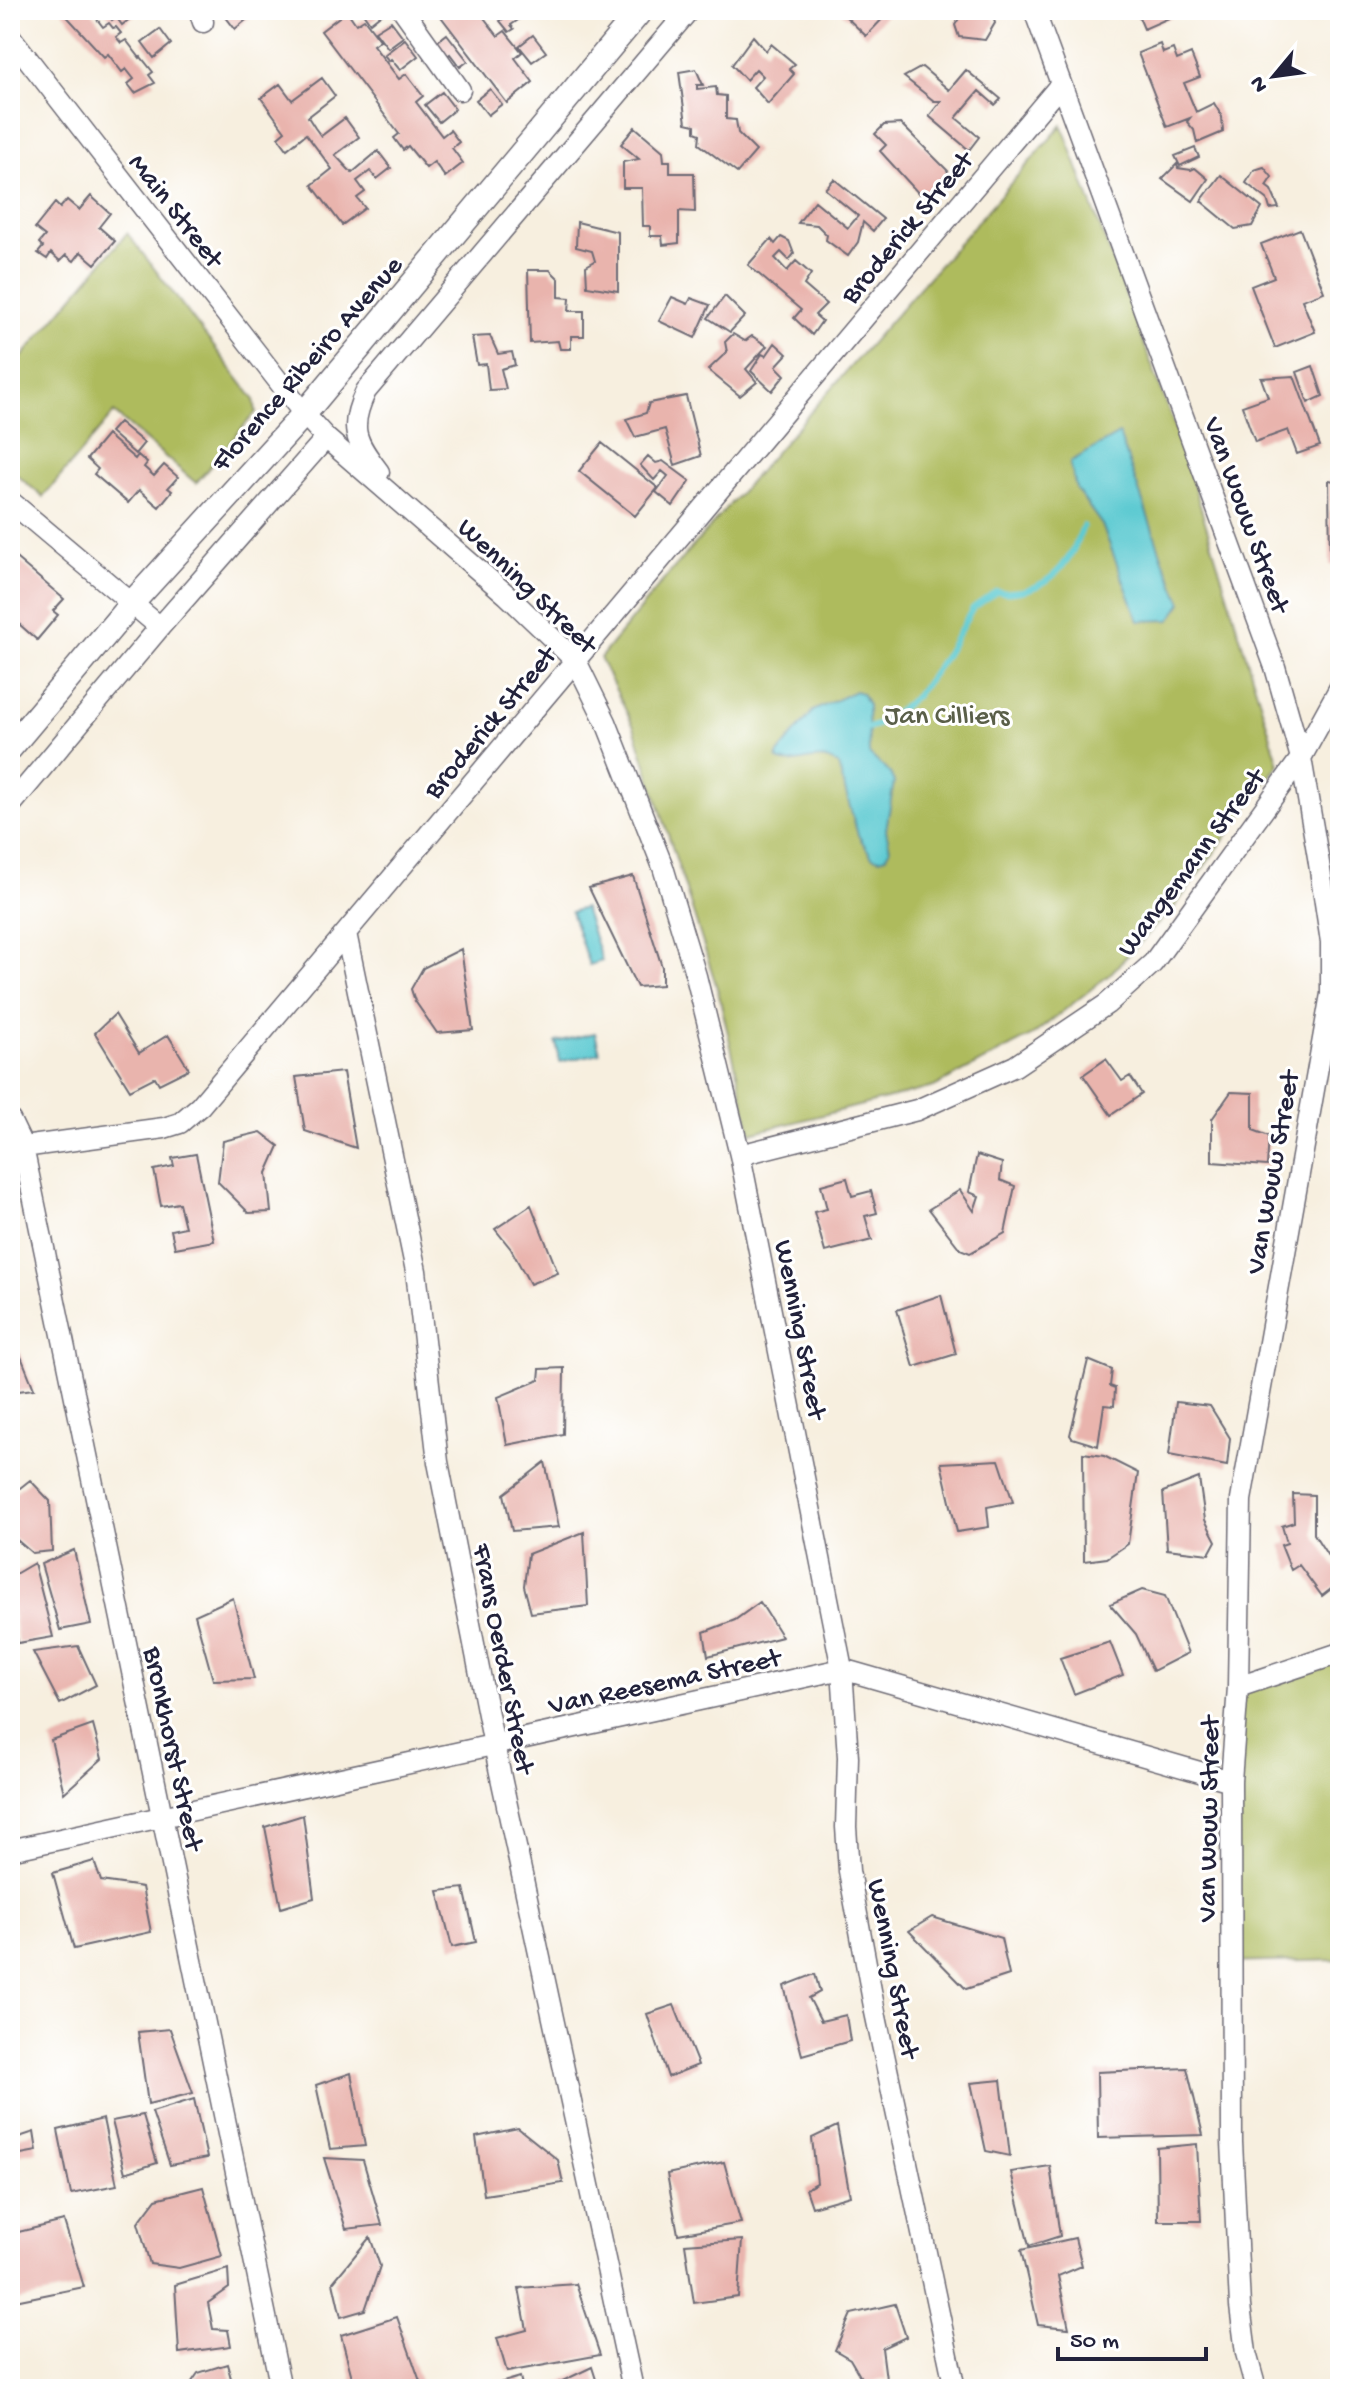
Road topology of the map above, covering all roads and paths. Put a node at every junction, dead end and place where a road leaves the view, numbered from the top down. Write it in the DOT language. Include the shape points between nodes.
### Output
graph roads {
  1 [pos="403,10"];
  2 [pos="641,10"];
  3 [pos="689,10"];
  4 [pos="1034,10"];
  5 [pos="10,36"];
  6 [pos="1061,84"];
  7 [pos="460,90"];
  8 [pos="304,414"];
  9 [pos="326,438"];
  10 [pos="10,501"];
  11 [pos="404,504"];
  12 [pos="132,603"];
  13 [pos="160,627"];
  14 [pos="576,661"];
  15 [pos="1340,687"];
  16 [pos="10,748"];
  17 [pos="1301,758"];
  18 [pos="10,806"];
  19 [pos="346,933"];
  20 [pos="10,1120"];
  21 [pos="23,1147"];
  22 [pos="740,1155"];
  23 [pos="1340,1653"];
  24 [pos="842,1669"];
  25 [pos="1238,1687"];
  26 [pos="494,1745"];
  27 [pos="1231,1781"];
  28 [pos="162,1817"];
  29 [pos="10,1850"];
  30 [pos="281,2389"];
  31 [pos="633,2389"];
  32 [pos="955,2389"];
  33 [pos="1256,2389"];
  1 -- 7 [label="street"];
  2 -- 8 [label="main road, Florence Ribeiro Avenue"];
  3 -- 11 [label="street" via="366,391 356,413 359,442"];
  4 -- 6 [label="street, Van Wouw Street"];
  5 -- 8 [label="street, Main Street"];
  6 -- 14 [label="street, Broderick Street"];
  6 -- 17 [label="street, Van Wouw Street" via="1275,667"];
  8 -- 9 [label="street, Wenning Street"];
  8 -- 12 [label="main road, Florence Ribeiro Avenue"];
  9 -- 11 [label="street, Wenning Street"];
  9 -- 13 [label="street"];
  10 -- 12 [label="street"];
  11 -- 14 [label="street, Wenning Street"];
  12 -- 13 [label="street"];
  12 -- 16 [label="main road, Florence Ribeiro Avenue"];
  13 -- 18 [label="street"];
  14 -- 19 [label="street, Broderick Street"];
  14 -- 22 [label="street, Wenning Street" via="663,867"];
  15 -- 17 [label="street, Wangemann Street"];
  17 -- 22 [label="street, Wangemann Street" via="1153,963 1107,1004 1015,1066 917,1110"];
  17 -- 25 [label="street, Van Wouw Street" via="1331,942 1331,994 1243,1483"];
  19 -- 21 [label="street, Broderick Street" via="180,1123"];
  19 -- 26 [label="street, Frans Oerder Street" via="416,1271 438,1462"];
  20 -- 21 [label="street, Bronkhorst Street"];
  21 -- 28 [label="street, Bronkhorst Street"];
  22 -- 24 [label="street, Wenning Street"];
  23 -- 25 [label="street"];
  24 -- 26 [label="street, Van Reesema Street"];
  24 -- 27 [label="street, Van Reesema Street"];
  24 -- 32 [label="street, Wenning Street" via="849,1871"];
  25 -- 27 [label="street, Van Wouw Street"];
  26 -- 28 [label="street, Van Reesema Street"];
  26 -- 31 [label="street, Frans Oerder Street"];
  27 -- 33 [label="street, Van Wouw Street" via="1232,2142 1240,2306"];
  28 -- 29 [label="street, Van Reesema Street"];
  28 -- 30 [label="street, Bronkhorst Street"];
}
